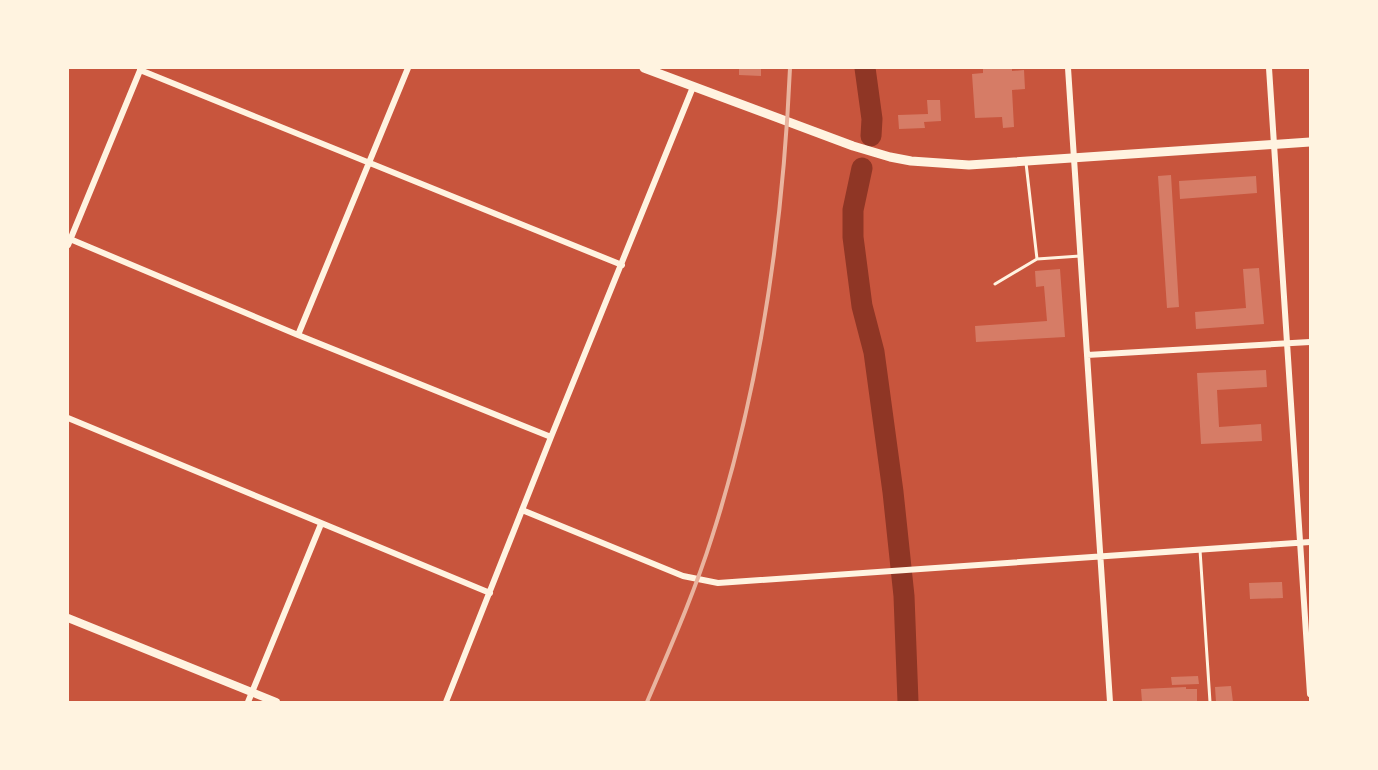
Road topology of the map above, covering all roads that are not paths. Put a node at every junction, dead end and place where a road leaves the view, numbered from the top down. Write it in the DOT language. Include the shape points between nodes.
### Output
graph roads {
  1 [pos="408,68"];
  2 [pos="644,68"];
  3 [pos="1068,68"];
  4 [pos="1269,68"];
  5 [pos="141,69"];
  6 [pos="693,87"];
  7 [pos="1311,142"];
  8 [pos="1274,145"];
  9 [pos="1074,158"];
  10 [pos="1026,161"];
  11 [pos="369,164"];
  12 [pos="68,225"];
  13 [pos="75,228"];
  14 [pos="69,242"];
  15 [pos="1081,255"];
  16 [pos="1037,260"];
  17 [pos="622,265"];
  18 [pos="995,284"];
  19 [pos="298,335"];
  20 [pos="1311,342"];
  21 [pos="1286,344"];
  22 [pos="1087,356"];
  23 [pos="68,418"];
  24 [pos="551,436"];
  25 [pos="522,510"];
  26 [pos="321,524"];
  27 [pos="1311,542"];
  28 [pos="1300,543"];
  29 [pos="1200,550"];
  30 [pos="1101,557"];
  31 [pos="490,593"];
  32 [pos="68,618"];
  33 [pos="252,692"];
  34 [pos="1311,694"];
  35 [pos="248,702"];
  36 [pos="276,702"];
  37 [pos="446,702"];
  38 [pos="1110,702"];
  39 [pos="1210,702"];
  1 -- 11 [label="street"];
  2 -- 6 [label="main road"];
  3 -- 9 [label="street"];
  4 -- 8 [label="street"];
  5 -- 11 [label="street"];
  5 -- 13 [label="street"];
  6 -- 10 [label="main road" via="890,158 969,165"];
  6 -- 17 [label="street"];
  7 -- 8 [label="main road"];
  8 -- 9 [label="main road"];
  8 -- 21 [label="street"];
  9 -- 10 [label="main road"];
  9 -- 15 [label="street"];
  10 -- 16 [label="lane"];
  11 -- 17 [label="street"];
  11 -- 19 [label="street"];
  12 -- 13 [label="street"];
  13 -- 14 [label="street"];
  14 -- 19 [label="street"];
  15 -- 16 [label="lane"];
  15 -- 22 [label="street"];
  16 -- 18 [label="lane"];
  17 -- 24 [label="street"];
  19 -- 24 [label="street"];
  20 -- 21 [label="street"];
  21 -- 22 [label="street"];
  21 -- 28 [label="street"];
  22 -- 30 [label="street"];
  23 -- 26 [label="street"];
  24 -- 25 [label="street"];
  25 -- 30 [label="street" via="683,576 718,583"];
  25 -- 31 [label="street"];
  26 -- 31 [label="street"];
  26 -- 33 [label="street"];
  27 -- 28 [label="street"];
  28 -- 29 [label="street"];
  28 -- 34 [label="street"];
  29 -- 30 [label="street"];
  29 -- 39 [label="lane"];
  30 -- 38 [label="street"];
  31 -- 37 [label="street"];
  32 -- 33 [label="main road"];
  33 -- 35 [label="street"];
  33 -- 36 [label="main road"];
}
